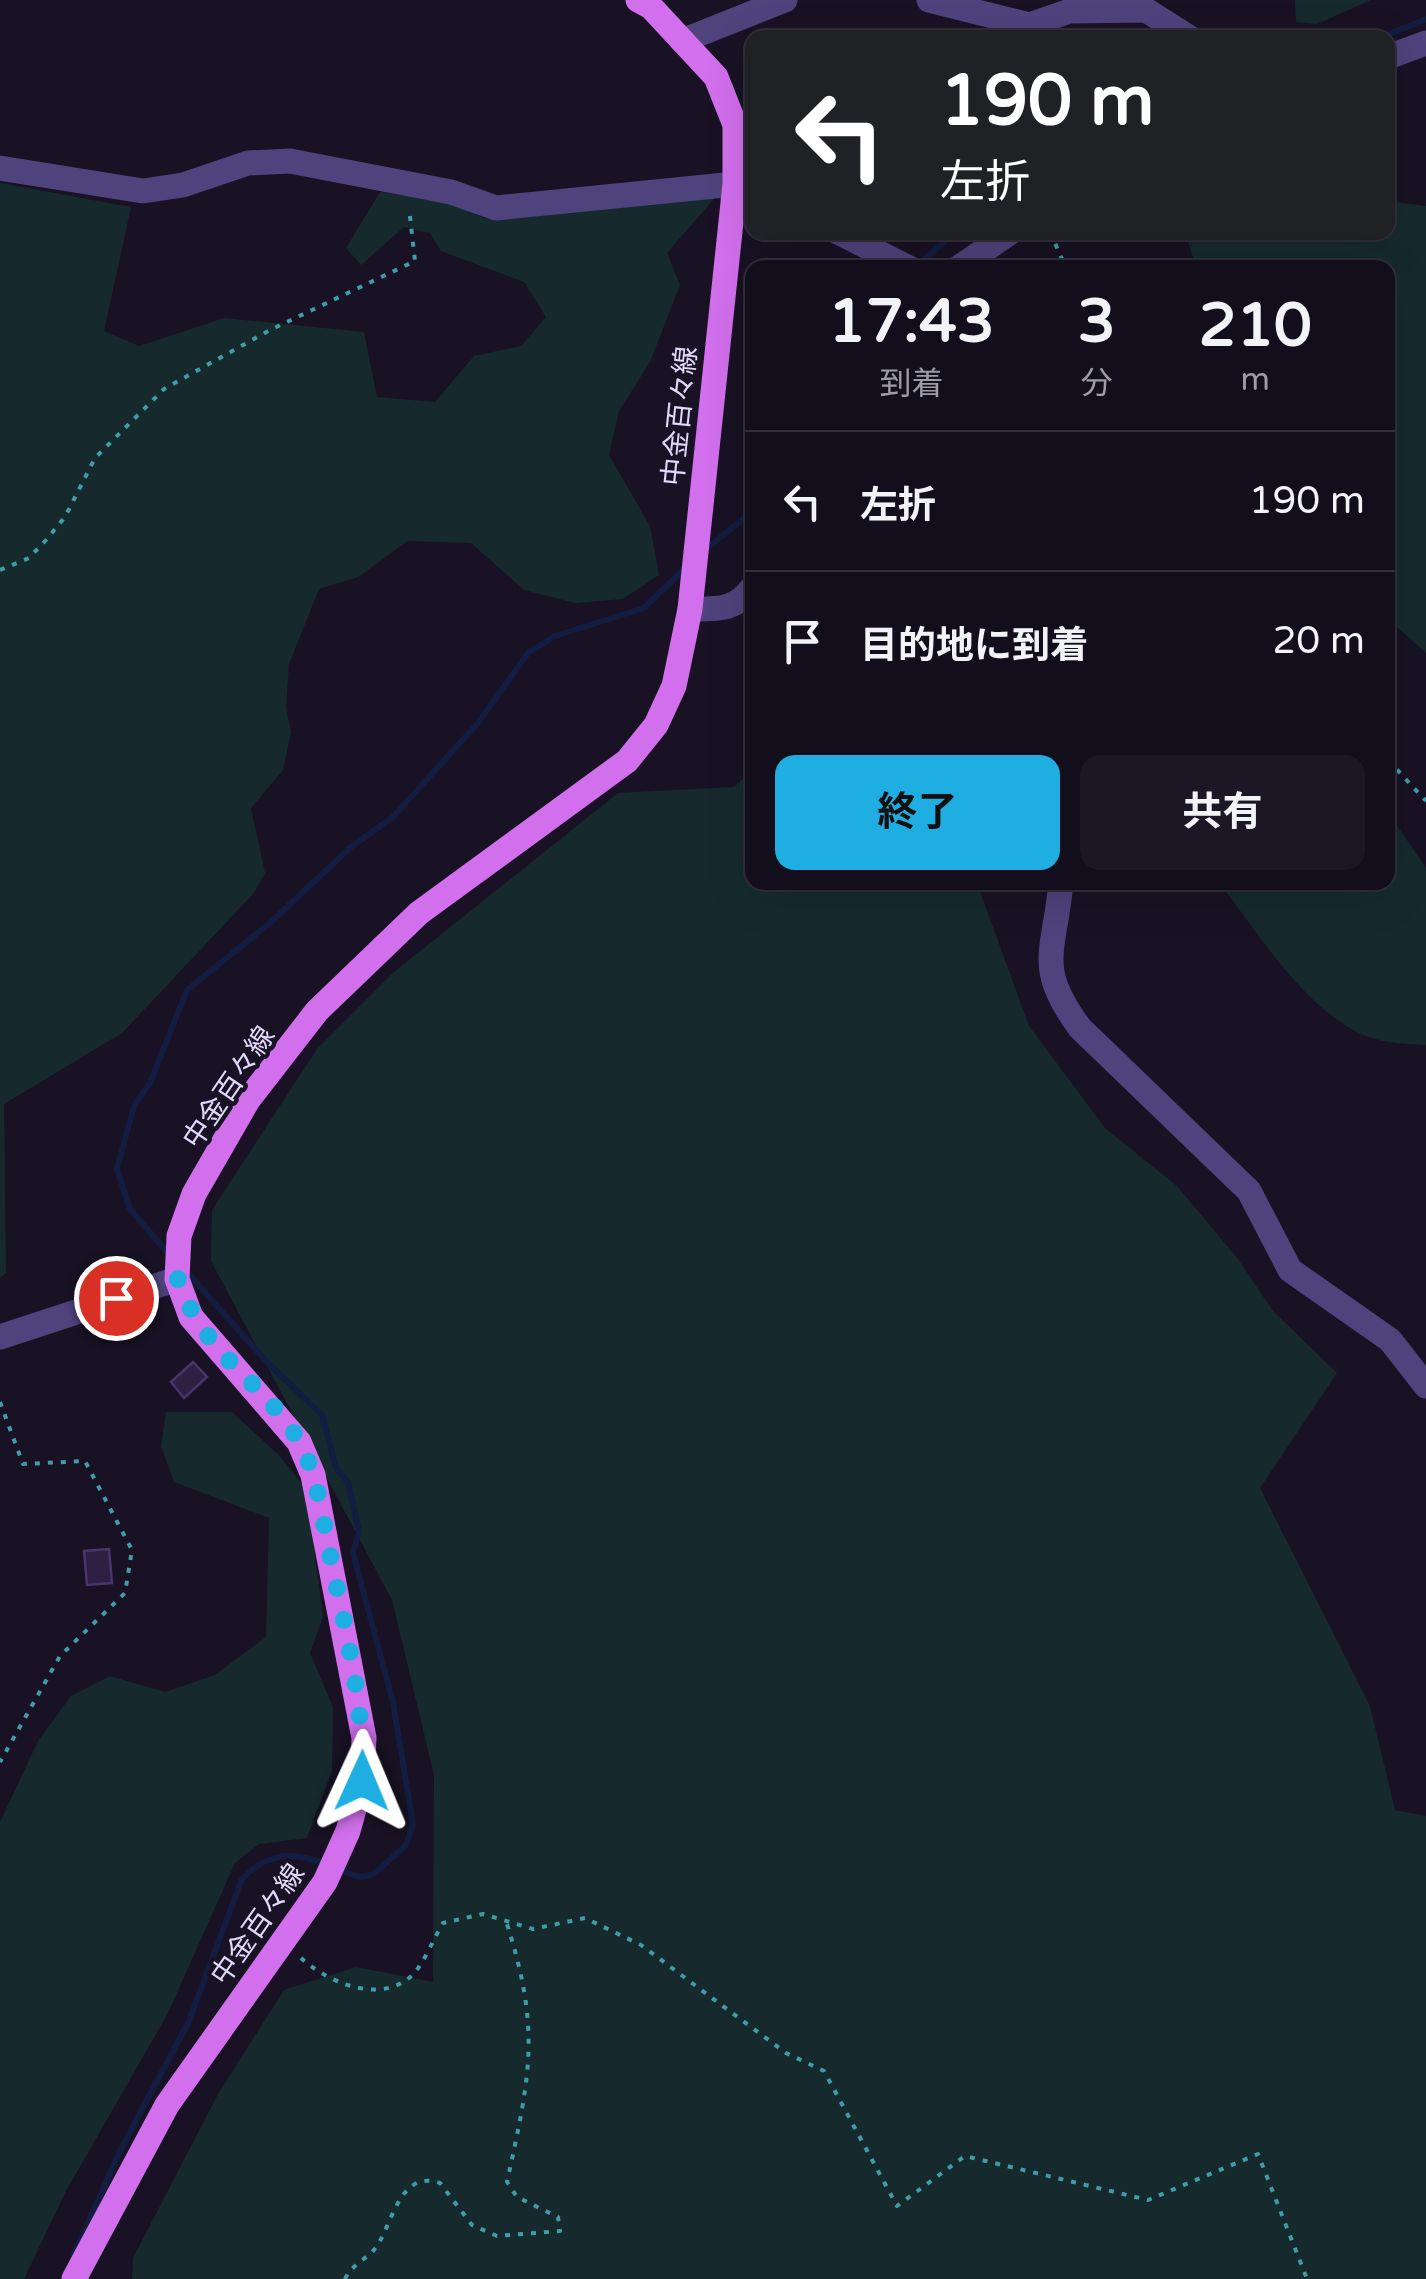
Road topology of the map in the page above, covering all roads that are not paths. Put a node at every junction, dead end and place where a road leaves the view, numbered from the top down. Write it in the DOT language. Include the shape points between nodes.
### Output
graph roads {
  1 [pos="785,0"];
  2 [pos="929,0"];
  3 [pos="647,2"];
  4 [pos="1177,30"];
  5 [pos="682,40"];
  6 [pos="1426,42"];
  7 [pos="1395,53"];
  8 [pos="0,168"];
  9 [pos="740,195"];
  10 [pos="854,240"];
  11 [pos="999,240"];
  12 [pos="894,260"];
  13 [pos="970,260"];
  14 [pos="691,598"];
  15 [pos="745,598"];
  16 [pos="1060,890"];
  17 [pos="178,1279"];
  18 [pos="0,1337"];
  19 [pos="1426,1386"];
  20 [pos="74,2279"];
  1 -- 5 [label="street"];
  2 -- 4 [label="street" via="1028,26 1070,10 1146,10"];
  3 -- 5 [label="main road, 中金百々線"];
  5 -- 9 [label="main road, 中金百々線" via="716,77 735,125"];
  6 -- 7 [label="street"];
  8 -- 9 [label="street" via="143,191 248,163 290,161 451,192 496,208"];
  9 -- 14 [label="main road, 中金百々線"];
  10 -- 12 [label="street"];
  11 -- 13 [label="street"];
  14 -- 15 [label="street" via="725,609"];
  14 -- 17 [label="main road, 中金百々線" via="674,686 656,726 628,761 419,913 317,1011 248,1100 194,1194 179,1236"];
  16 -- 19 [label="street" via="1049,962 1058,998 1080,1028 1249,1191 1290,1270 1390,1340"];
  17 -- 18 [label="street"];
  17 -- 20 [label="main road, 中金百々線" via="191,1317 299,1442 313,1475 364,1738 362,1781 326,1882 168,2105"];
}
